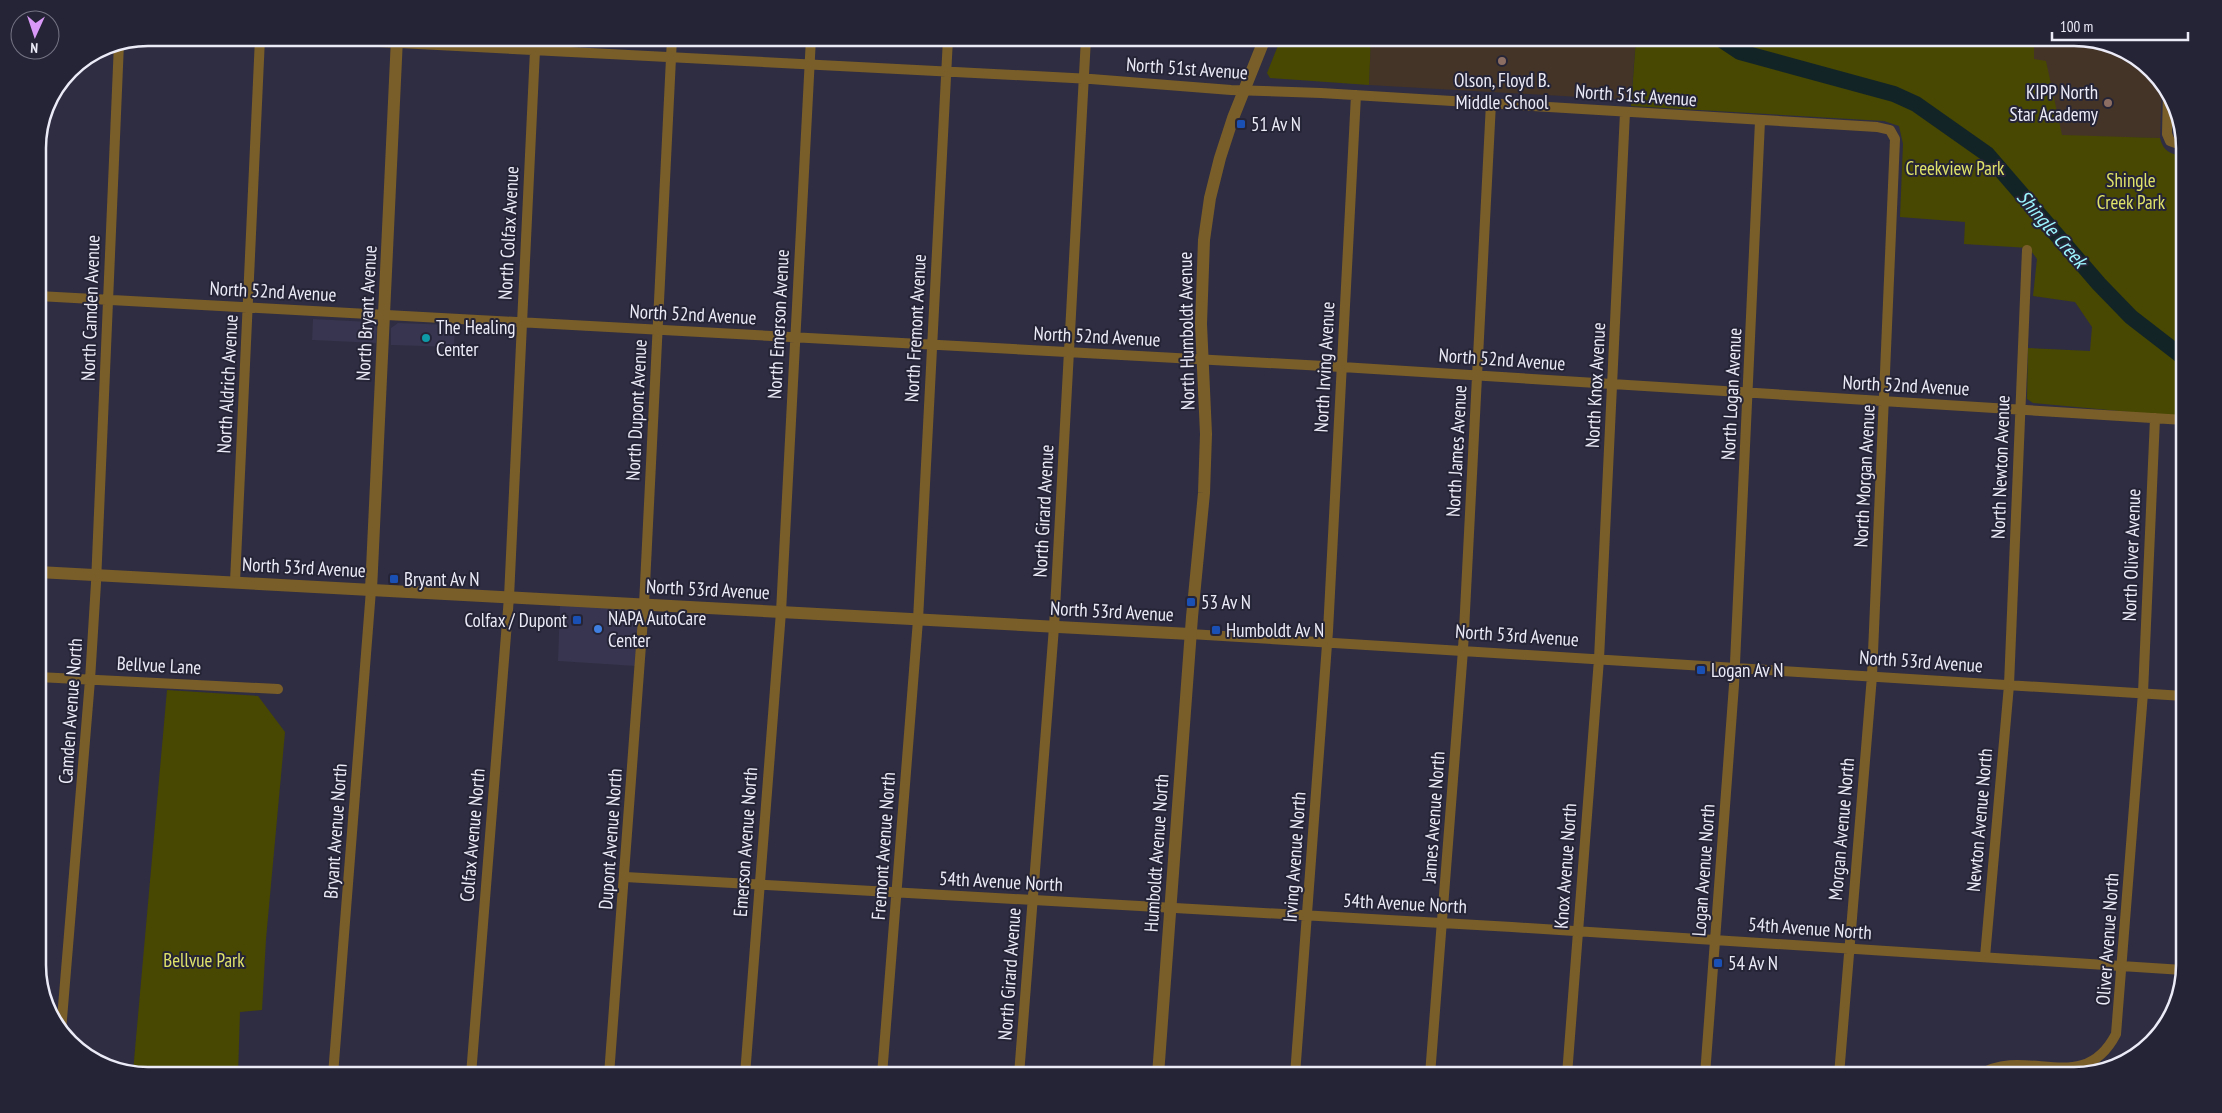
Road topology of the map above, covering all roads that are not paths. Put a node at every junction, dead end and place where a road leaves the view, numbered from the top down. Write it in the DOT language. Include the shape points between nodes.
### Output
graph roads {
  1 [pos="260,46"];
  2 [pos="397,46"];
  3 [pos="480,46"];
  4 [pos="672,46"];
  5 [pos="810,46"];
  6 [pos="948,46"];
  7 [pos="1086,46"];
  8 [pos="1262,46"];
  9 [pos="535,50"];
  10 [pos="119,51"];
  11 [pos="671,57"];
  12 [pos="809,66"];
  13 [pos="946,73"];
  14 [pos="1084,79"];
  15 [pos="1245,90"];
  16 [pos="1356,95"];
  17 [pos="1491,103"];
  18 [pos="2168,109"];
  19 [pos="1626,112"];
  20 [pos="1760,121"];
  21 [pos="1890,130"];
  22 [pos="2176,144"];
  23 [pos="2027,250"];
  24 [pos="46,296"];
  25 [pos="108,300"];
  26 [pos="248,308"];
  27 [pos="384,315"];
  28 [pos="521,322"];
  29 [pos="658,330"];
  30 [pos="794,338"];
  31 [pos="932,345"];
  32 [pos="1069,352"];
  33 [pos="1204,360"];
  34 [pos="1342,367"];
  35 [pos="1478,375"];
  36 [pos="1613,384"];
  37 [pos="1749,393"];
  38 [pos="1885,402"];
  39 [pos="2020,410"];
  40 [pos="2155,418"];
  41 [pos="2176,419"];
  42 [pos="46,572"];
  43 [pos="96,574"];
  44 [pos="235,582"];
  45 [pos="371,590"];
  46 [pos="509,597"];
  47 [pos="644,605"];
  48 [pos="781,612"];
  49 [pos="918,620"];
  50 [pos="1054,627"];
  51 [pos="1190,634"];
  52 [pos="1328,641"];
  53 [pos="1463,650"];
  54 [pos="1599,660"];
  55 [pos="1735,668"];
  56 [pos="1872,676"];
  57 [pos="46,677"];
  58 [pos="90,680"];
  59 [pos="2009,685"];
  60 [pos="278,689"];
  61 [pos="2143,693"];
  62 [pos="2176,695"];
  63 [pos="625,877"];
  64 [pos="759,885"];
  65 [pos="897,892"];
  66 [pos="1032,900"];
  67 [pos="1170,907"];
  68 [pos="1307,915"];
  69 [pos="1442,924"];
  70 [pos="1578,931"];
  71 [pos="1715,940"];
  72 [pos="1848,948"];
  73 [pos="1985,957"];
  74 [pos="2122,966"];
  75 [pos="2176,970"];
  76 [pos="62,1019"];
  77 [pos="334,1067"];
  78 [pos="472,1067"];
  79 [pos="610,1067"];
  80 [pos="746,1067"];
  81 [pos="883,1067"];
  82 [pos="1020,1067"];
  83 [pos="1159,1067"];
  84 [pos="1296,1067"];
  85 [pos="1431,1067"];
  86 [pos="1568,1067"];
  87 [pos="1706,1067"];
  88 [pos="1840,1067"];
  89 [pos="1997,1067"];
  90 [pos="2051,1067"];
  91 [pos="2079,1067"];
  1 -- 26 [label="street, North Aldrich Avenue"];
  2 -- 27 [label="street, North Bryant Avenue"];
  3 -- 9 [label="street, North 51st Avenue"];
  4 -- 11 [label="street, North Dupont Avenue"];
  5 -- 12 [label="street, North Emerson Avenue"];
  6 -- 13 [label="street, North Fremont Avenue"];
  7 -- 14 [label="street, North Girard Avenue"];
  8 -- 15 [label="street, North Humboldt Avenue"];
  9 -- 11 [label="street, North 51st Avenue"];
  9 -- 28 [label="street, North Colfax Avenue"];
  10 -- 25 [label="street, North Camden Avenue"];
  11 -- 12 [label="street, North 51st Avenue"];
  11 -- 29 [label="street, North Dupont Avenue"];
  12 -- 13 [label="street, North 51st Avenue"];
  12 -- 30 [label="street, North Emerson Avenue"];
  13 -- 14 [label="street, North 51st Avenue"];
  13 -- 31 [label="street, North Fremont Avenue"];
  14 -- 15 [label="street, North 51st Avenue"];
  14 -- 32 [label="street, North Girard Avenue"];
  15 -- 16 [label="street, North 51st Avenue"];
  15 -- 33 [label="street, North Humboldt Avenue" via="1225,142 1210,198 1202,282"];
  16 -- 17 [label="street, North 51st Avenue"];
  16 -- 34 [label="street, North Irving Avenue"];
  17 -- 19 [label="street, North 51st Avenue"];
  17 -- 35 [label="street, North James Avenue"];
  18 -- 22 [label="street" via="2167,134 2170,142"];
  19 -- 20 [label="street, North 51st Avenue"];
  19 -- 36 [label="street, North Knox Avenue"];
  20 -- 21 [label="street, North 51st Avenue"];
  20 -- 37 [label="street, North Logan Avenue"];
  21 -- 38 [label="street, North Morgan Avenue" via="1895,139"];
  23 -- 39 [label="street, North Newton Avenue"];
  24 -- 25 [label="street, North 52nd Avenue"];
  25 -- 26 [label="street, North 52nd Avenue"];
  25 -- 43 [label="street, North Camden Avenue"];
  26 -- 27 [label="street, North 52nd Avenue"];
  26 -- 44 [label="street, North Aldrich Avenue"];
  27 -- 28 [label="street, North 52nd Avenue"];
  27 -- 45 [label="street, North Bryant Avenue"];
  28 -- 29 [label="street, North 52nd Avenue"];
  28 -- 46 [label="street, North Colfax Avenue"];
  29 -- 30 [label="street, North 52nd Avenue"];
  29 -- 47 [label="street, North Dupont Avenue"];
  30 -- 31 [label="street, North 52nd Avenue"];
  30 -- 48 [label="street, North Emerson Avenue"];
  31 -- 32 [label="street, North 52nd Avenue"];
  31 -- 49 [label="street, North Fremont Avenue"];
  32 -- 33 [label="street, North 52nd Avenue"];
  32 -- 50 [label="street, North Girard Avenue"];
  33 -- 34 [label="street, North 52nd Avenue"];
  33 -- 51 [label="street, North Humboldt Avenue" via="1204,493"];
  34 -- 35 [label="street, North 52nd Avenue"];
  34 -- 52 [label="street, North Irving Avenue"];
  35 -- 36 [label="street, North 52nd Avenue"];
  35 -- 53 [label="street, North James Avenue"];
  36 -- 37 [label="street, North 52nd Avenue"];
  36 -- 54 [label="street, North Knox Avenue"];
  37 -- 38 [label="street, North 52nd Avenue"];
  37 -- 55 [label="street, North Logan Avenue"];
  38 -- 39 [label="street, North 52nd Avenue"];
  38 -- 56 [label="street, North Morgan Avenue"];
  39 -- 40 [label="street, North 52nd Avenue"];
  39 -- 59 [label="street, North Newton Avenue"];
  40 -- 41 [label="street, North 52nd Avenue"];
  40 -- 61 [label="street, North Oliver Avenue"];
  42 -- 43 [label="street, North 53rd Avenue"];
  43 -- 44 [label="street, North 53rd Avenue"];
  43 -- 58 [label="street, Camden Avenue North"];
  44 -- 45 [label="street, North 53rd Avenue"];
  45 -- 46 [label="street, North 53rd Avenue"];
  45 -- 77 [label="street, Bryant Avenue North"];
  46 -- 47 [label="street, North 53rd Avenue"];
  46 -- 78 [label="street, Colfax Avenue North"];
  47 -- 48 [label="street, North 53rd Avenue"];
  47 -- 63 [label="street, Dupont Avenue North"];
  48 -- 49 [label="street, North 53rd Avenue"];
  48 -- 64 [label="street, Emerson Avenue North"];
  49 -- 50 [label="street, North 53rd Avenue"];
  49 -- 65 [label="street, Fremont Avenue North"];
  50 -- 51 [label="street, North 53rd Avenue"];
  50 -- 66 [label="street, North Girard Avenue"];
  51 -- 52 [label="street, North 53rd Avenue"];
  51 -- 67 [label="street, Humboldt Avenue North"];
  52 -- 53 [label="street, North 53rd Avenue"];
  52 -- 68 [label="street, Irving Avenue North"];
  53 -- 54 [label="street, North 53rd Avenue"];
  53 -- 69 [label="street, James Avenue North"];
  54 -- 55 [label="street, North 53rd Avenue"];
  54 -- 70 [label="street, Knox Avenue North"];
  55 -- 56 [label="street, North 53rd Avenue"];
  55 -- 71 [label="street, Logan Avenue North"];
  56 -- 59 [label="street, North 53rd Avenue"];
  56 -- 72 [label="street, Morgan Avenue North"];
  57 -- 58 [label="street, Bellvue Lane"];
  58 -- 60 [label="street, Bellvue Lane"];
  58 -- 76 [label="street, Camden Avenue North"];
  59 -- 61 [label="street, North 53rd Avenue"];
  59 -- 73 [label="street, Newton Avenue North"];
  61 -- 62 [label="street, North 53rd Avenue"];
  61 -- 74 [label="street, Oliver Avenue North"];
  63 -- 64 [label="street, 54th Avenue North"];
  63 -- 79 [label="street, Dupont Avenue North"];
  64 -- 65 [label="street, 54th Avenue North"];
  64 -- 80 [label="street, Emerson Avenue North"];
  65 -- 66 [label="street, 54th Avenue North"];
  65 -- 81 [label="street, Fremont Avenue North"];
  66 -- 67 [label="street, 54th Avenue North"];
  66 -- 82 [label="street, North Girard Avenue"];
  67 -- 68 [label="street, 54th Avenue North"];
  67 -- 83 [label="street, Humboldt Avenue North"];
  68 -- 69 [label="street, 54th Avenue North"];
  68 -- 84 [label="street, Irving Avenue North"];
  69 -- 70 [label="street, 54th Avenue North"];
  69 -- 85 [label="street, James Avenue North"];
  70 -- 71 [label="street, 54th Avenue North"];
  70 -- 86 [label="street, Knox Avenue North"];
  71 -- 72 [label="street, 54th Avenue North"];
  71 -- 87 [label="street, Logan Avenue North"];
  72 -- 73 [label="street, 54th Avenue North"];
  72 -- 88 [label="street, Morgan Avenue North"];
  73 -- 74 [label="street, 54th Avenue North"];
  74 -- 75 [label="street, 54th Avenue North"];
  74 -- 91 [label="street, Oliver Avenue North" via="2116,1034 2100,1056"];
  89 -- 90 [label="street, Oliver Avenue North"];
}
